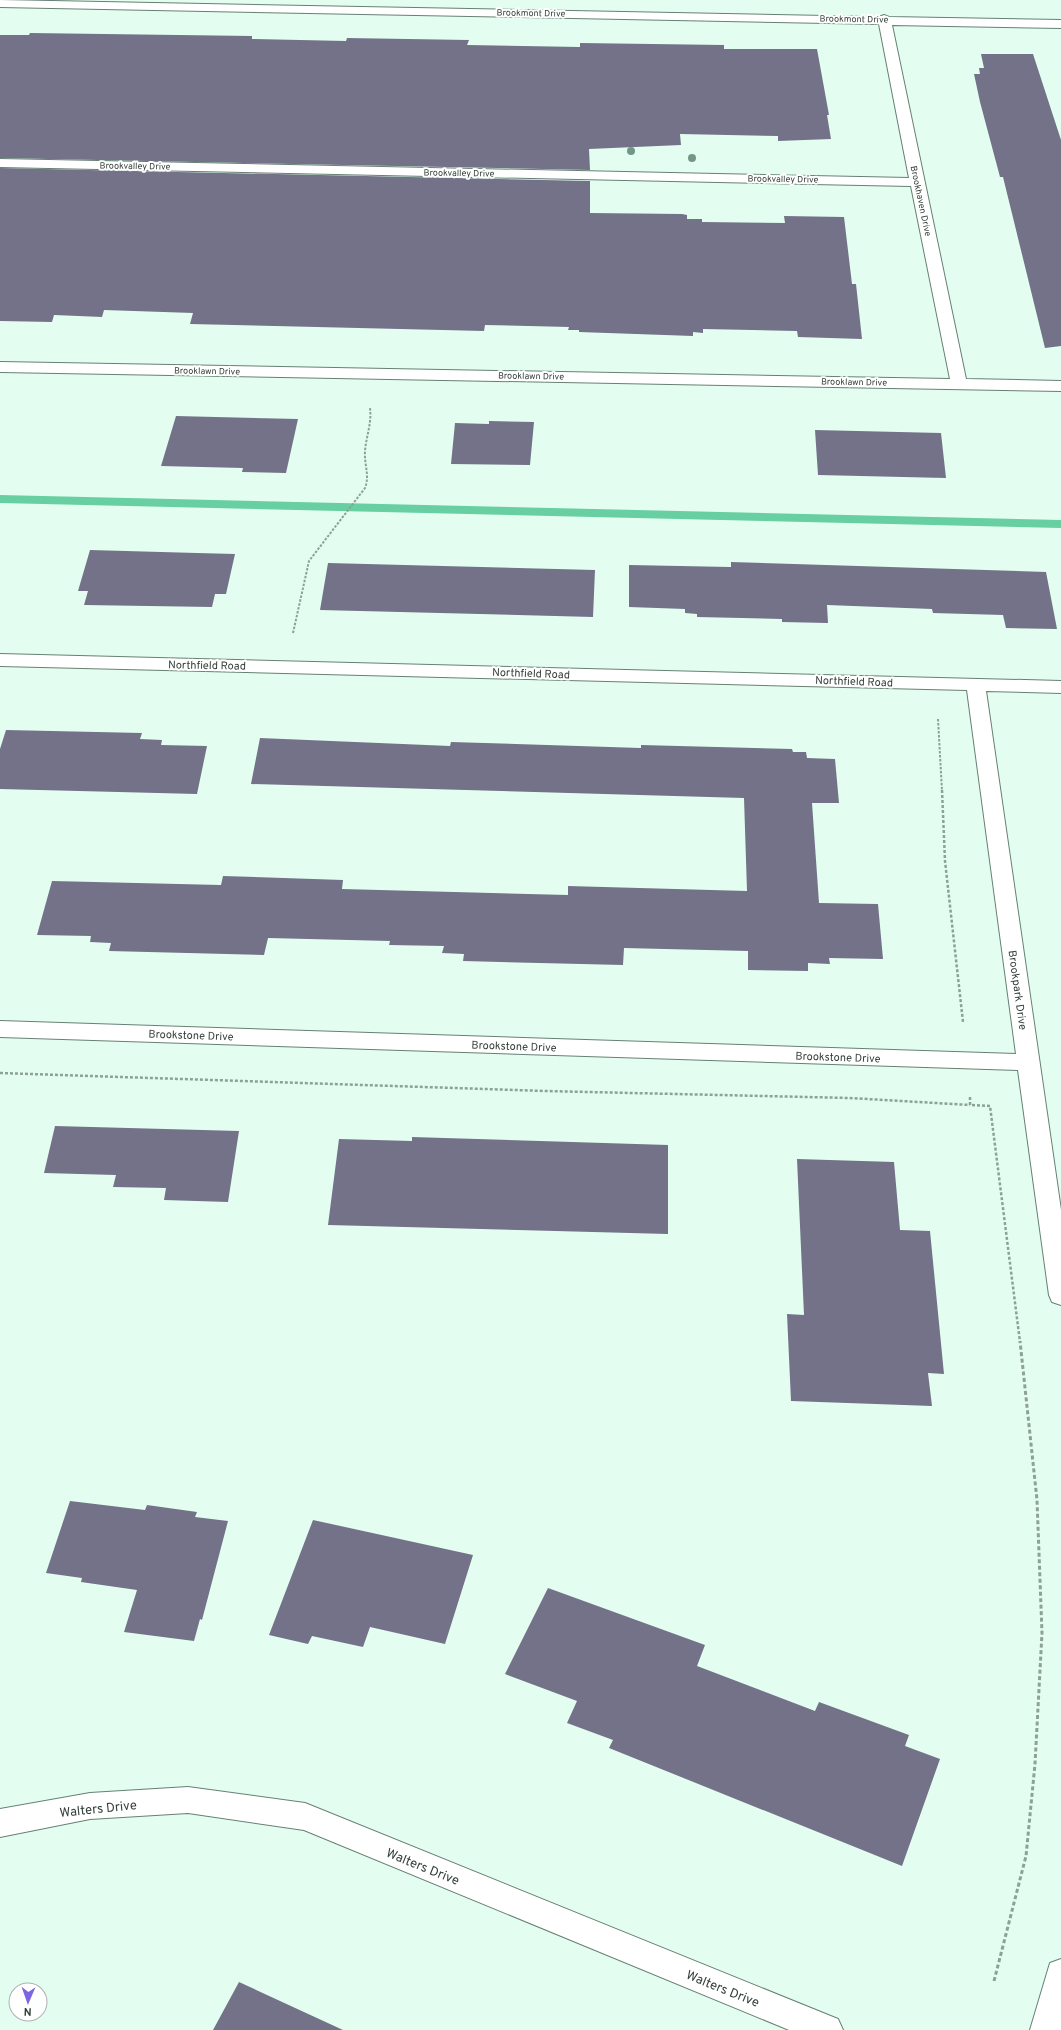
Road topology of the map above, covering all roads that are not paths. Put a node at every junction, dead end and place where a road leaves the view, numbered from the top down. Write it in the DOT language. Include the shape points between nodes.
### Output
graph roads {
  1 [pos="0,3"];
  2 [pos="884,19"];
  3 [pos="1061,24"];
  4 [pos="0,163"];
  5 [pos="918,182"];
  6 [pos="0,367"];
  7 [pos="959,384"];
  8 [pos="1061,386"];
  9 [pos="0,660"];
  10 [pos="976,685"];
  11 [pos="1061,687"];
  12 [pos="0,1029"];
  13 [pos="1029,1062"];
  14 [pos="1061,1295"];
  15 [pos="0,1823"];
  16 [pos="1061,1974"];
  17 [pos="827,2030"];
  18 [pos="1046,2030"];
  1 -- 2 [label="street, Brookmont Drive"];
  2 -- 3 [label="street, Brookmont Drive"];
  2 -- 5 [label="street, Brookhaven Drive"];
  4 -- 5 [label="street, Brookvalley Drive"];
  5 -- 7 [label="street, Brookhaven Drive"];
  6 -- 7 [label="street, Brooklawn Drive"];
  7 -- 8 [label="street, Brooklawn Drive"];
  9 -- 10 [label="street, Northfield Road"];
  10 -- 11 [label="street, Northfield Road"];
  10 -- 13 [label="street, Brookpark Drive"];
  12 -- 13 [label="street, Brookstone Drive"];
  13 -- 14 [label="street, Brookpark Drive"];
  15 -- 17 [label="street, Walters Drive" via="90,1806 188,1800 305,1818"];
  16 -- 18 [label="street"];
}
